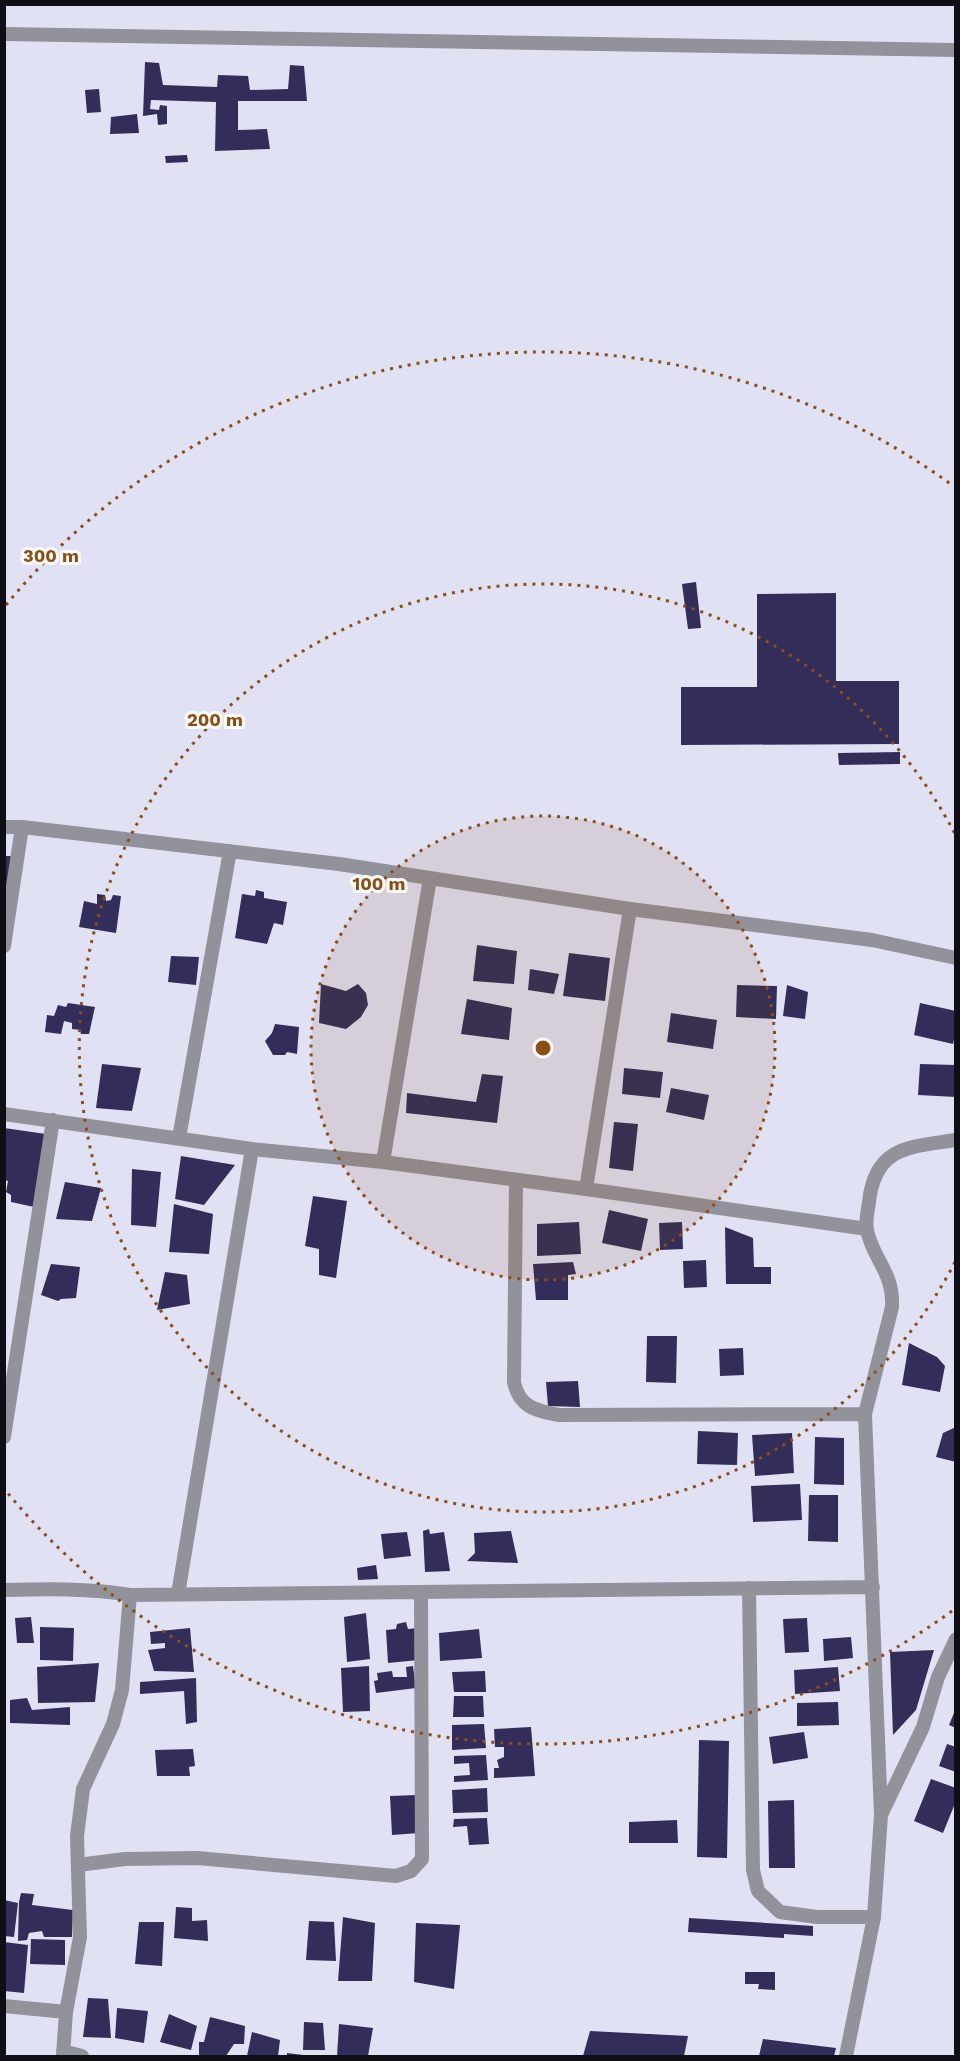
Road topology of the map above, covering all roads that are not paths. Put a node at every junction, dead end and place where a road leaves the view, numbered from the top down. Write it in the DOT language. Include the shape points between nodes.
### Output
graph roads {
  1 [pos="4,34"];
  2 [pos="956,50"];
  3 [pos="4,827"];
  4 [pos="22,827"];
  5 [pos="230,851"];
  6 [pos="430,878"];
  7 [pos="630,909"];
  8 [pos="4,946"];
  9 [pos="956,958"];
  10 [pos="4,1114"];
  11 [pos="53,1120"];
  12 [pos="179,1138"];
  13 [pos="956,1140"];
  14 [pos="252,1149"];
  15 [pos="383,1162"];
  16 [pos="516,1181"];
  17 [pos="586,1189"];
  18 [pos="867,1229"];
  19 [pos="865,1414"];
  20 [pos="4,1437"];
  21 [pos="873,1587"];
  22 [pos="748,1588"];
  23 [pos="4,1590"];
  24 [pos="421,1592"];
  25 [pos="178,1594"];
  26 [pos="130,1595"];
  27 [pos="956,1639"];
  28 [pos="881,1815"];
  29 [pos="78,1865"];
  30 [pos="874,1917"];
  31 [pos="4,2006"];
  32 [pos="66,2012"];
  33 [pos="63,2054"];
  34 [pos="82,2056"];
  35 [pos="846,2056"];
  1 -- 2 [label="street"];
  3 -- 4 [label="street"];
  4 -- 5 [label="street"];
  4 -- 8 [label="street"];
  5 -- 6 [label="street"];
  5 -- 12 [label="street"];
  6 -- 7 [label="street"];
  6 -- 15 [label="street"];
  7 -- 9 [label="street" via="872,940"];
  7 -- 17 [label="street"];
  10 -- 11 [label="street"];
  11 -- 12 [label="street"];
  11 -- 20 [label="street"];
  12 -- 14 [label="street"];
  13 -- 18 [label="street" via="905,1149 886,1160 874,1176"];
  14 -- 15 [label="street"];
  14 -- 25 [label="street"];
  15 -- 16 [label="street"];
  16 -- 17 [label="street"];
  16 -- 19 [label="street" via="514,1382 524,1404 559,1415"];
  17 -- 18 [label="street"];
  18 -- 19 [label="street" via="893,1293"];
  19 -- 21 [label="street"];
  21 -- 22 [label="street"];
  21 -- 28 [label="street"];
  22 -- 24 [label="street"];
  22 -- 30 [label="street" via="753,1870 758,1891 780,1912 817,1917"];
  23 -- 26 [label="street" via="60,1589"];
  24 -- 25 [label="street"];
  24 -- 29 [label="street" via="422,1858 411,1871 396,1876 197,1858 125,1859"];
  25 -- 26 [label="street"];
  26 -- 29 [label="street" via="122,1690 113,1724 83,1788"];
  27 -- 28 [label="street" via="938,1677 923,1727"];
  28 -- 30 [label="street"];
  29 -- 32 [label="street" via="80,1937"];
  30 -- 35 [label="street"];
  31 -- 32 [label="street"];
  32 -- 33 [label="street"];
  33 -- 34 [label="street"];
}
